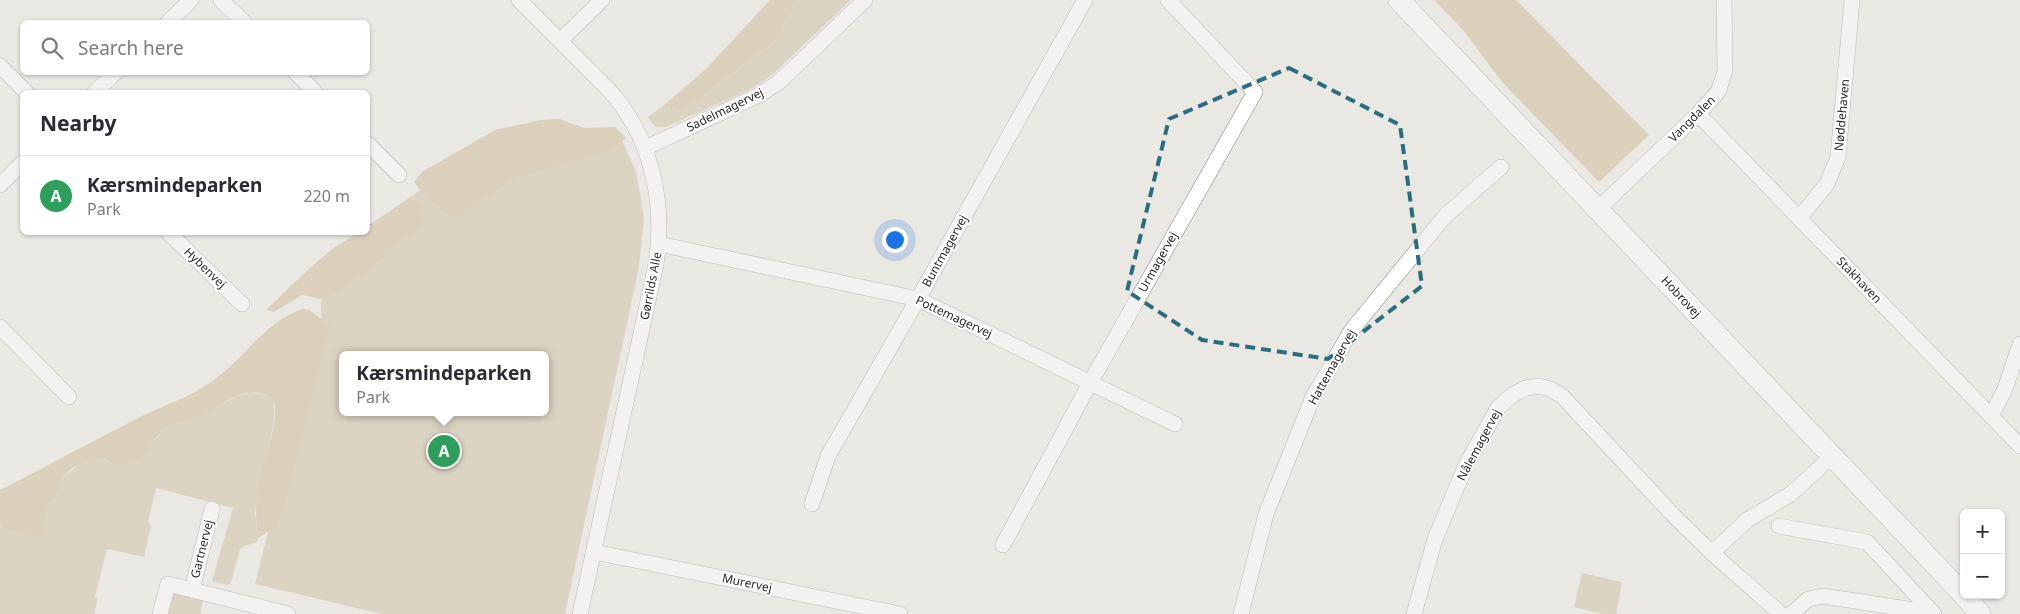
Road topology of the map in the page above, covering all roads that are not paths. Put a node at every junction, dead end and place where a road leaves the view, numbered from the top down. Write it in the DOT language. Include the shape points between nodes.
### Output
graph roads {
  1 [pos="191,0"];
  2 [pos="221,0"];
  3 [pos="519,0"];
  4 [pos="602,0"];
  5 [pos="865,0"];
  6 [pos="1085,0"];
  7 [pos="1168,0"];
  8 [pos="1399,0"];
  9 [pos="1724,0"];
  10 [pos="1852,0"];
  11 [pos="170,20"];
  12 [pos="242,20"];
  13 [pos="560,41"];
  14 [pos="0,66"];
  15 [pos="113,75"];
  16 [pos="298,75"];
  17 [pos="24,90"];
  18 [pos="98,90"];
  19 [pos="313,90"];
  20 [pos="1698,114"];
  21 [pos="370,146"];
  22 [pos="645,148"];
  23 [pos="20,165"];
  24 [pos="1501,167"];
  25 [pos="399,176"];
  26 [pos="0,185"];
  27 [pos="1598,209"];
  28 [pos="1799,218"];
  29 [pos="171,235"];
  30 [pos="659,244"];
  31 [pos="918,299"];
  32 [pos="242,304"];
  33 [pos="0,327"];
  34 [pos="2020,344"];
  35 [pos="1090,383"];
  36 [pos="69,397"];
  37 [pos="1991,416"];
  38 [pos="1175,424"];
  39 [pos="2020,446"];
  40 [pos="1832,456"];
  41 [pos="812,504"];
  42 [pos="212,509"];
  43 [pos="1779,526"];
  44 [pos="1003,545"];
  45 [pos="594,552"];
  46 [pos="1712,553"];
  47 [pos="192,590"];
  48 [pos="1960,591"];
  49 [pos="1967,599"];
  50 [pos="160,614"];
  51 [pos="288,614"];
  52 [pos="580,614"];
  53 [pos="900,614"];
  54 [pos="1241,614"];
  55 [pos="1414,614"];
  56 [pos="1781,614"];
  57 [pos="1791,614"];
  58 [pos="1934,614"];
  59 [pos="1980,614"];
  1 -- 11 [label="street"];
  2 -- 12 [label="street"];
  3 -- 13 [label="street, Gørrilds Alle"];
  4 -- 13 [label="street"];
  5 -- 22 [label="street, Sadelmagervej" via="779,82 759,95"];
  6 -- 31 [label="street, Buntmagervej"];
  7 -- 35 [label="street, Urmagervej" via="1255,92"];
  8 -- 27 [label="main road, Hobrovej"];
  9 -- 20 [label="street, Vangdalen" via="1725,71 1718,92"];
  10 -- 28 [label="street, Nøddehaven" via="1838,157 1828,184"];
  13 -- 22 [label="street, Gørrilds Alle" via="616,98"];
  14 -- 17 [label="street"];
  15 -- 18 [label="street"];
  16 -- 19 [label="street"];
  20 -- 27 [label="street, Vangdalen"];
  20 -- 28 [label="street, Stakhaven"];
  21 -- 25 [label="street"];
  22 -- 30 [label="street, Gørrilds Alle" via="659,206"];
  23 -- 26 [label="street"];
  24 -- 54 [label="street, Hattemagervej" via="1445,216 1351,331 1313,397 1266,514"];
  27 -- 40 [label="main road, Hobrovej"];
  28 -- 37 [label="street, Stakhaven"];
  29 -- 32 [label="street, Hybenvej"];
  30 -- 31 [label="street, Pottemagervej"];
  30 -- 45 [label="street, Gørrilds Alle"];
  31 -- 35 [label="street, Pottemagervej"];
  31 -- 41 [label="street, Buntmagervej" via="828,456"];
  33 -- 36 [label="street"];
  34 -- 37 [label="street" via="2005,389"];
  35 -- 38 [label="street, Pottemagervej"];
  35 -- 44 [label="street, Urmagervej"];
  37 -- 39 [label="street, Stakhaven"];
  40 -- 46 [label="street" via="1791,494 1747,520"];
  40 -- 48 [label="main road, Hobrovej"];
  42 -- 47 [label="street, Gartnervej"];
  43 -- 58 [label="street" via="1867,542"];
  45 -- 52 [label="street, Gørrilds Alle"];
  45 -- 53 [label="street, Murervej"];
  46 -- 55 [label="street, Nålemagervej" via="1562,396 1539,386 1526,388 1498,408 1466,465 1435,539"];
  46 -- 56 [label="street, Nålemagervej"];
  47 -- 50 [label="street, Gartnervej" via="168,584"];
  47 -- 51 [label="street, Gartnervej"];
  49 -- 59 [label="main road, Hobrovej"];
  57 -- 58 [label="street" via="1808,599 1823,596"];
}
